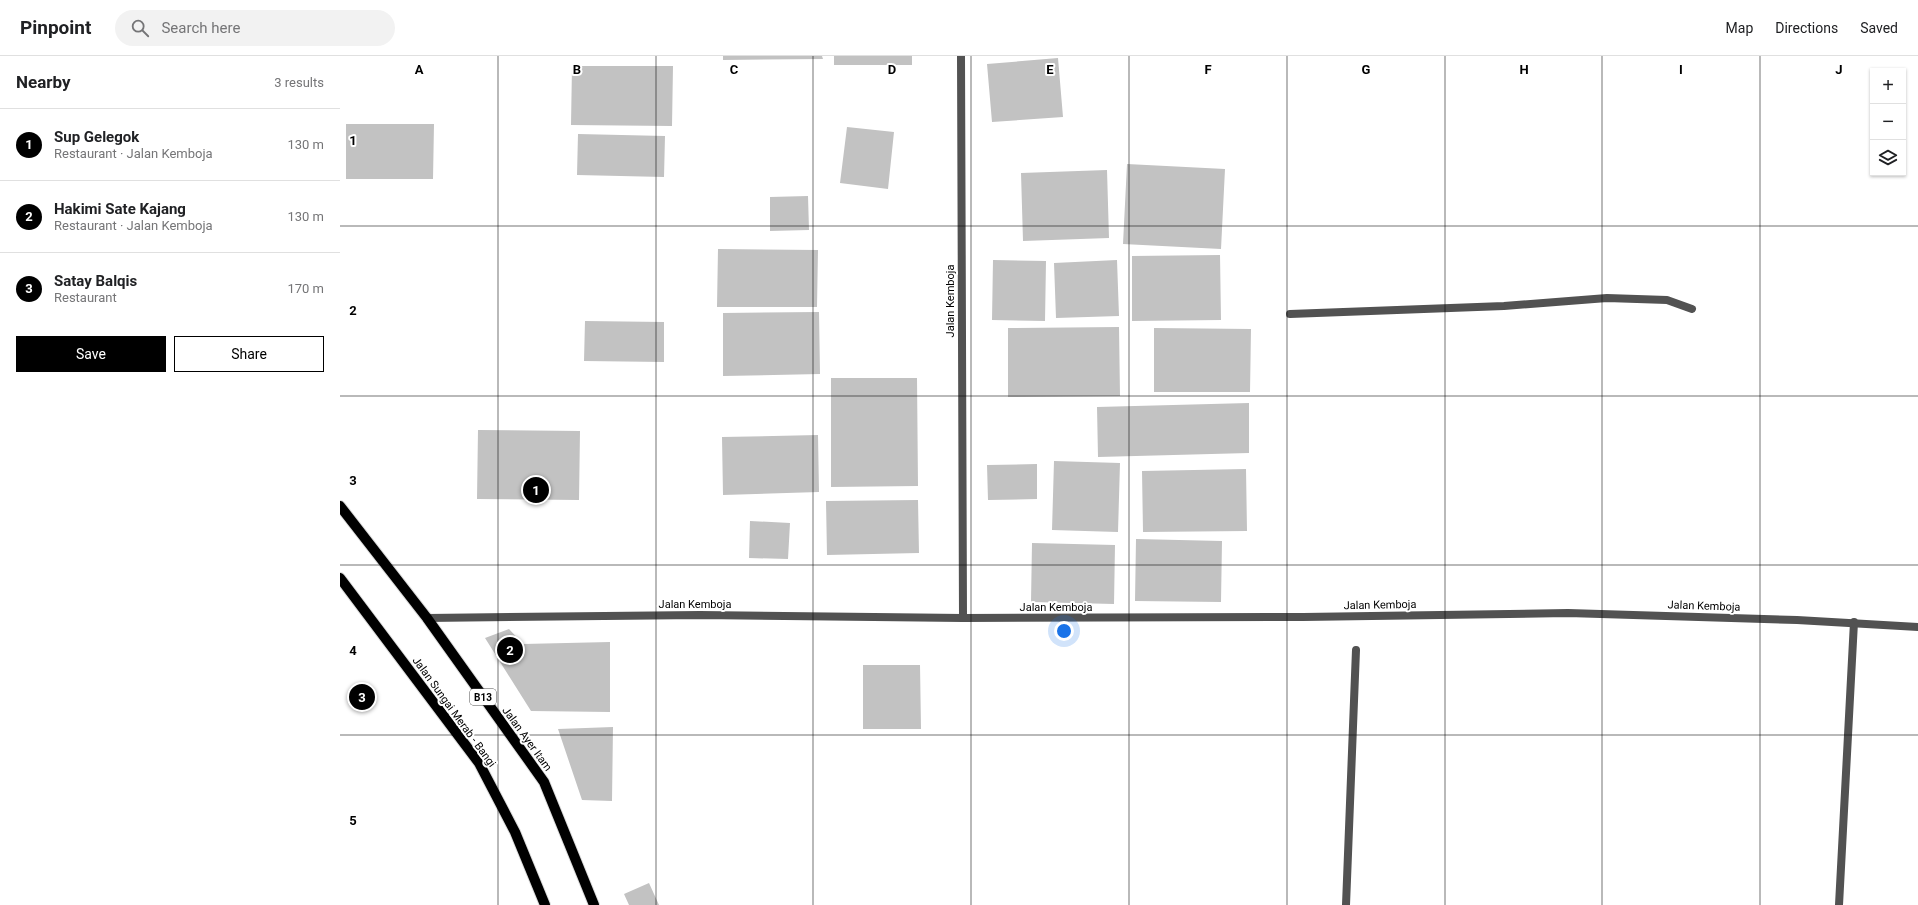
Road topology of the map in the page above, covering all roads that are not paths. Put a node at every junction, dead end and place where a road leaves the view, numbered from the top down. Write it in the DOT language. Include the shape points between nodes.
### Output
graph roads {
  1 [pos="961,56"];
  2 [pos="1692,309"];
  3 [pos="1290,314"];
  4 [pos="340,506"];
  5 [pos="340,578"];
  6 [pos="427,618"];
  7 [pos="963,618"];
  8 [pos="1854,622"];
  9 [pos="1918,627"];
  10 [pos="1356,650"];
  11 [pos="545,905"];
  12 [pos="594,905"];
  13 [pos="1346,905"];
  14 [pos="1839,905"];
  1 -- 7 [label="street, Jalan Kemboja"];
  2 -- 3 [label="street" via="1667,300 1606,298 1504,306"];
  4 -- 6 [label="main road, Jalan Ayer Itam / B13"];
  5 -- 11 [label="main road, Jalan Sungai Merab - Bangi" via="479,763 515,832"];
  6 -- 7 [label="street, Jalan Kemboja" via="700,614"];
  6 -- 12 [label="main road, Jalan Ayer Itam / B13" via="544,782"];
  7 -- 8 [label="street, Jalan Kemboja" via="1568,613"];
  8 -- 9 [label="street, Jalan Kemboja"];
  8 -- 14 [label="street"];
  10 -- 13 [label="street"];
}
